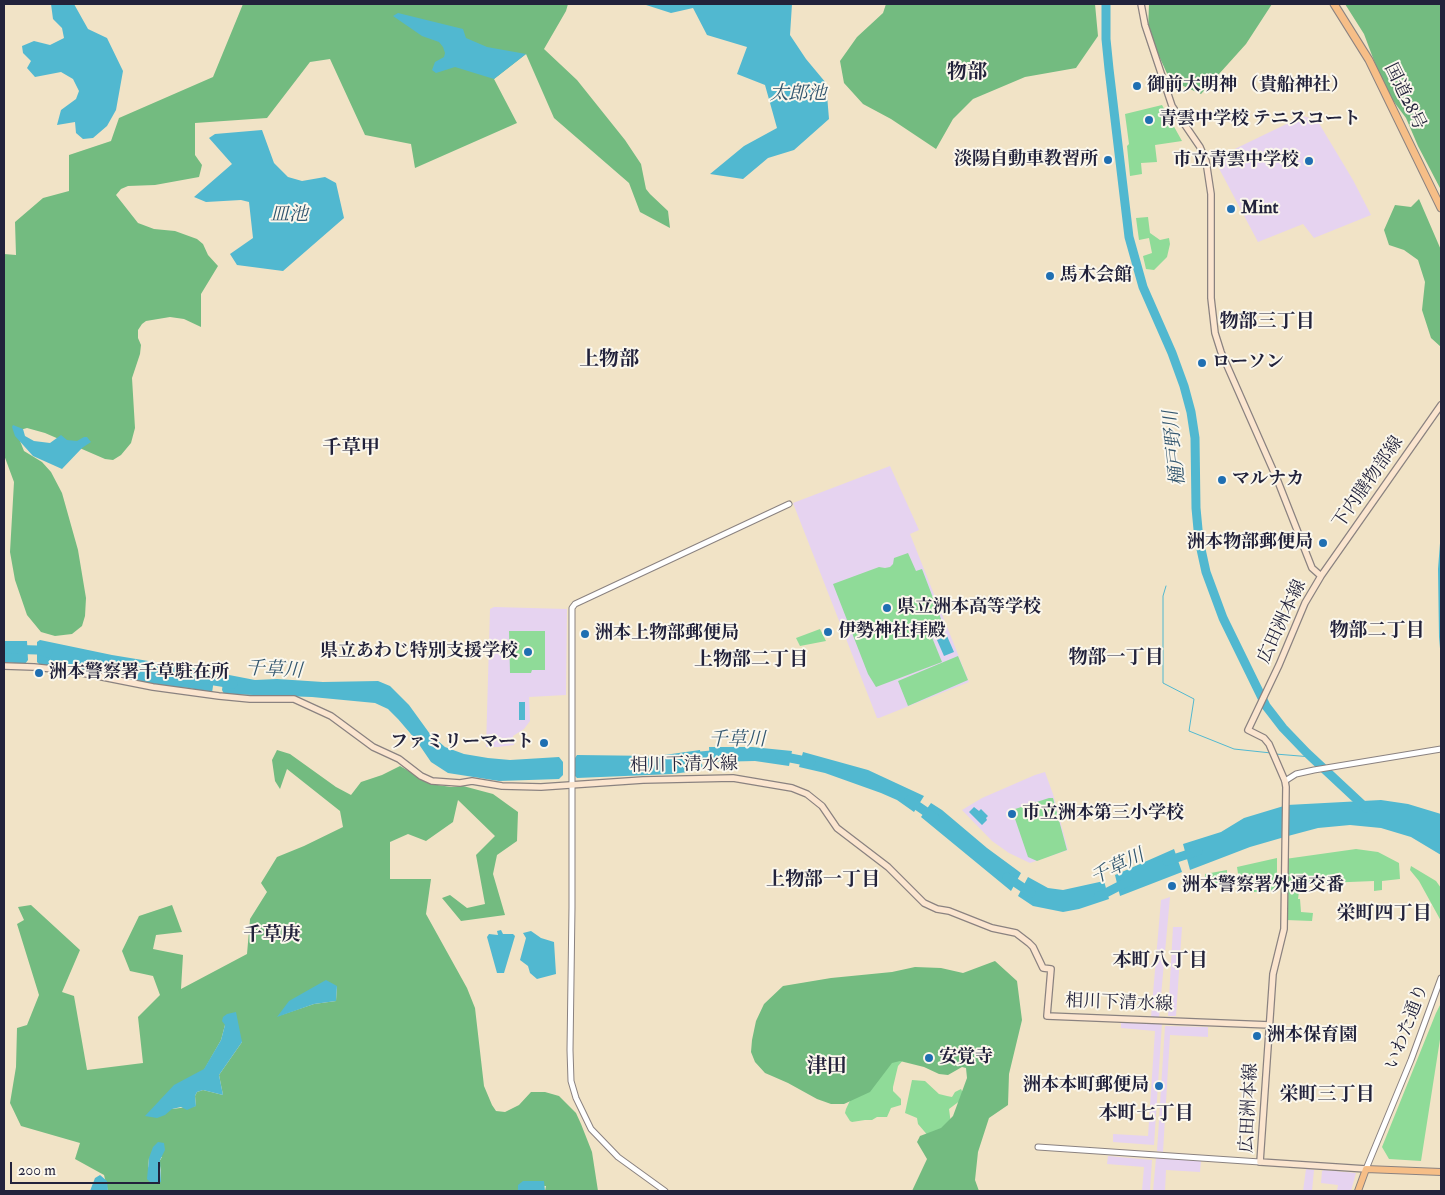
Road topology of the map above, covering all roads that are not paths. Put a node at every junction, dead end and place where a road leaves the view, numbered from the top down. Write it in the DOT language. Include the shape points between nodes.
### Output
graph roads {
  1 [pos="1141,4"];
  2 [pos="1334,4"];
  3 [pos="1441,208"];
  4 [pos="1441,405"];
  5 [pos="789,504"];
  6 [pos="1321,576"];
  7 [pos="4,666"];
  8 [pos="1441,749"];
  9 [pos="1285,781"];
  10 [pos="571,784"];
  11 [pos="1441,978"];
  12 [pos="1270,1025"];
  13 [pos="1038,1146"];
  14 [pos="1260,1162"];
  15 [pos="1366,1169"];
  16 [pos="1441,1172"];
  17 [pos="659,1187"];
  18 [pos="1358,1190"];
  19 [pos="653,1191"];
  20 [pos="665,1191"];
  1 -- 6 [label="main road, 広田洲本線" via="1172,106 1206,161 1215,333 1312,568"];
  2 -- 3 [label="highway, 国道28号" via="1370,60"];
  4 -- 6 [label="main road, 下内膳物部線"];
  5 -- 10 [label="street" via="574,605"];
  6 -- 9 [label="main road, 広田洲本線" via="1304,603 1248,730 1264,738"];
  7 -- 10 [label="main road, 相川下清水線" via="72,671 153,688 219,696 294,699 331,716 373,747 432,780 502,786"];
  8 -- 9 [label="street" via="1314,770 1296,774"];
  9 -- 12 [label="main road, 広田洲本線" via="1284,929 1273,974"];
  10 -- 12 [label="main road, 相川下清水線" via="733,778 792,788 807,794 822,806 838,828 888,867 924,903 1016,934 1029,943 1043,968 1050,969 1047,1016"];
  10 -- 17 [label="street" via="571,1080 591,1129 618,1157"];
  11 -- 15 [label="street, いわた通り"];
  12 -- 14 [label="main road, 広田洲本線"];
  13 -- 14 [label="street"];
  14 -- 15 [label="main road, 広田洲本線"];
  15 -- 16 [label="main road"];
  15 -- 18 [label="main road"];
  17 -- 19 [label="street"];
  17 -- 20 [label="street"];
}
